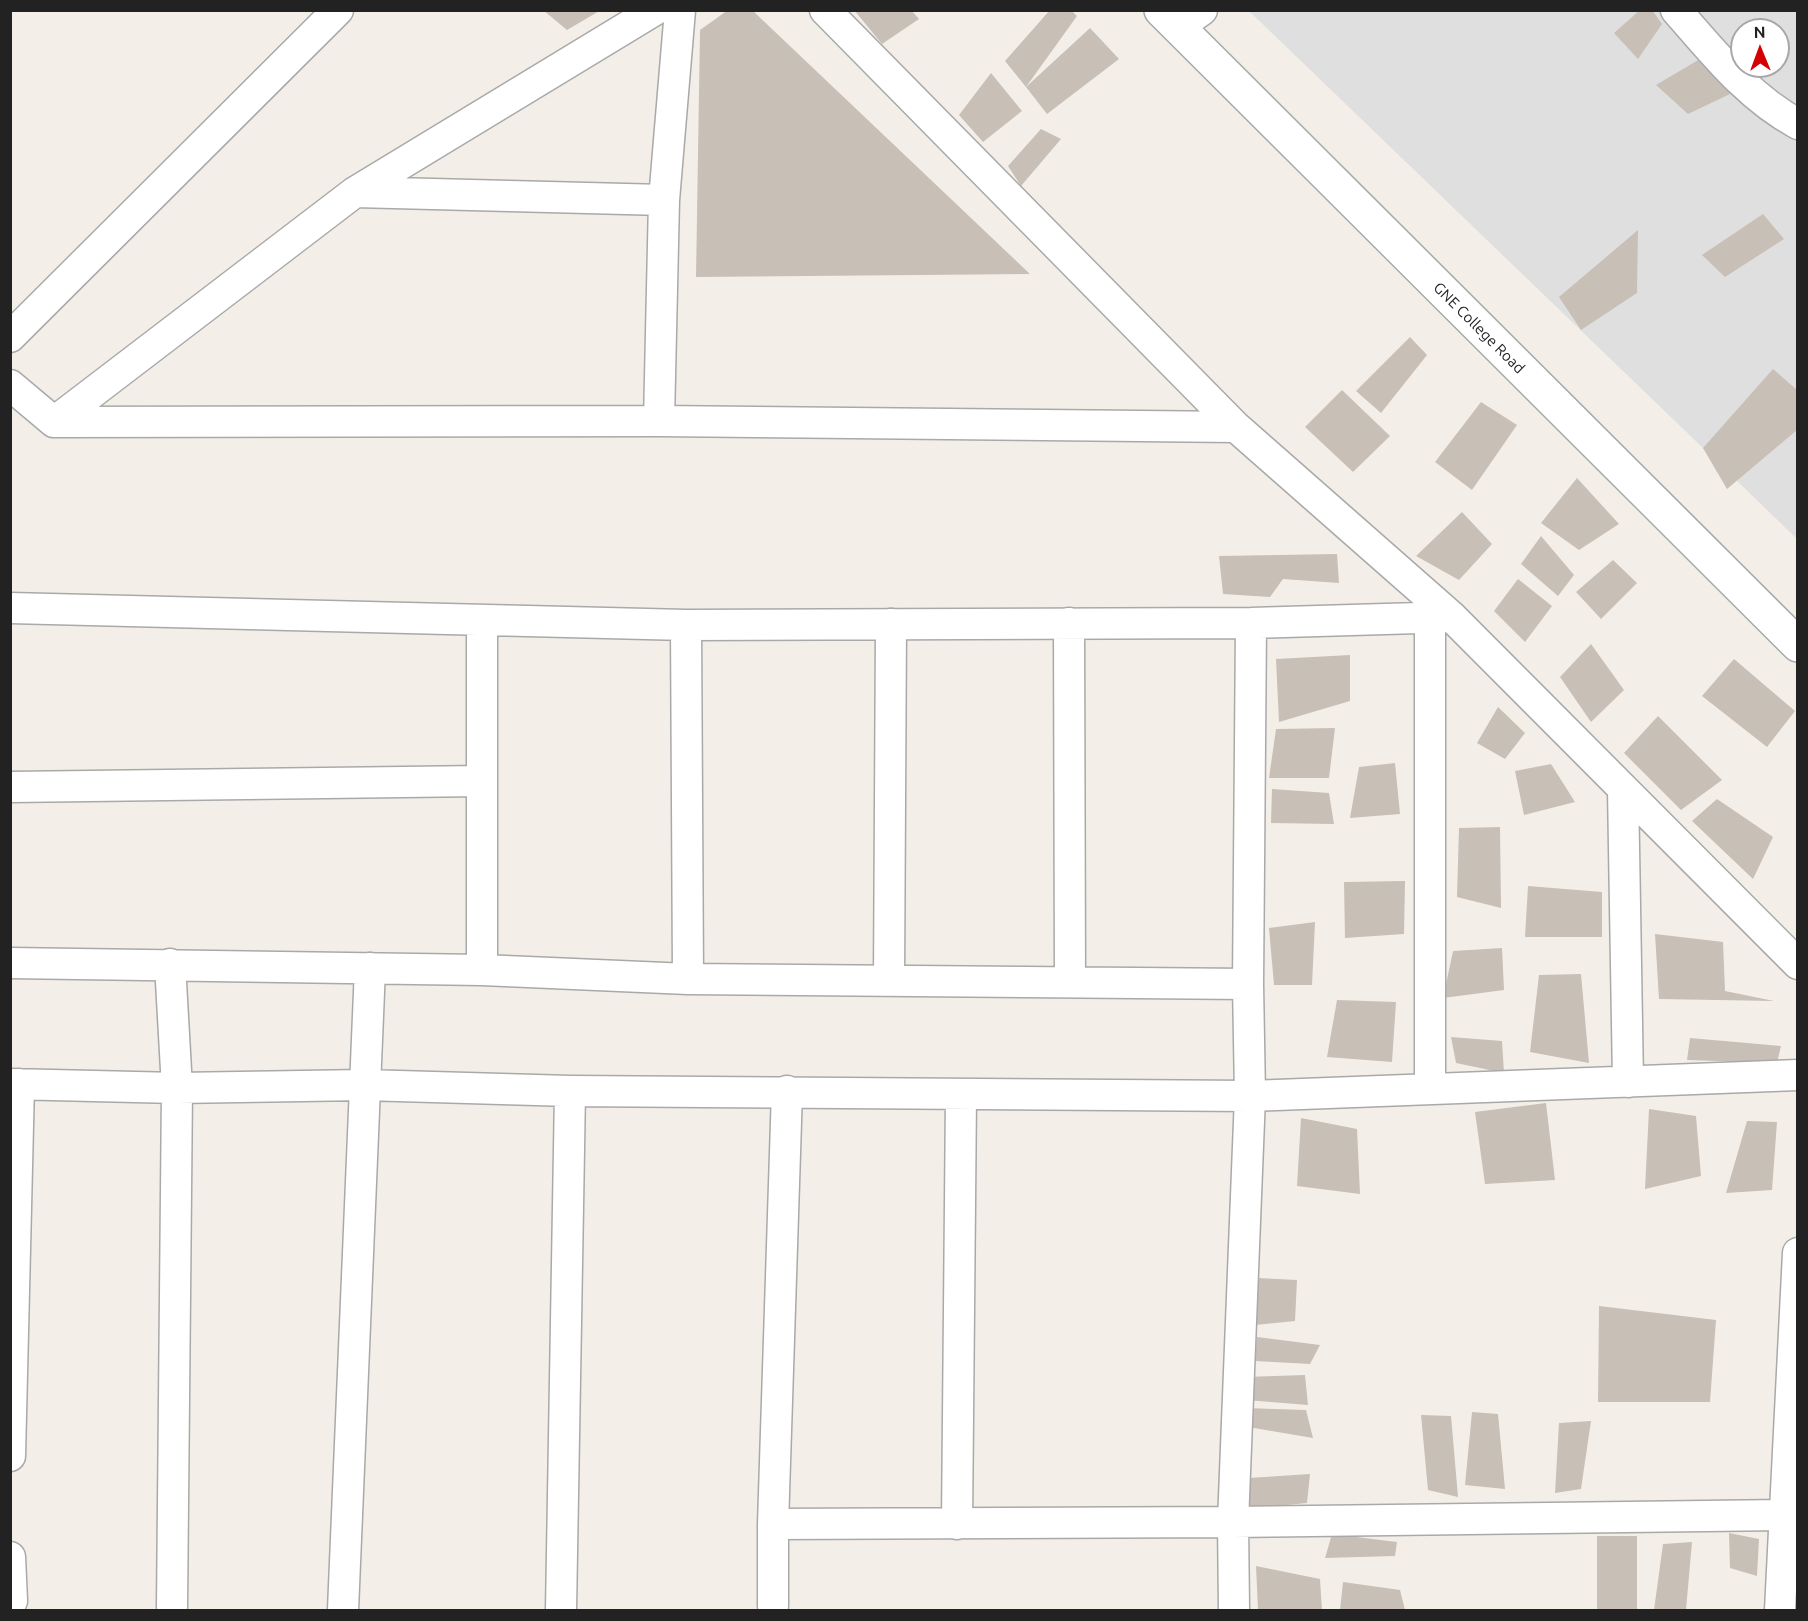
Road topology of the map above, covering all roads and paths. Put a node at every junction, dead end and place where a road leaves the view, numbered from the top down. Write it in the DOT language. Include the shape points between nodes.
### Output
graph roads {
  1 [pos="339,10"];
  2 [pos="655,10"];
  3 [pos="680,10"];
  4 [pos="825,10"];
  5 [pos="1676,10"];
  6 [pos="1180,16"];
  7 [pos="1797,124"];
  8 [pos="355,192"];
  9 [pos="664,200"];
  10 [pos="10,337"];
  11 [pos="10,385"];
  12 [pos="658,421"];
  13 [pos="54,422"];
  14 [pos="1236,427"];
  15 [pos="10,608"];
  16 [pos="1441,617"];
  17 [pos="482,621"];
  18 [pos="1251,622"];
  19 [pos="1068,623"];
  20 [pos="891,624"];
  21 [pos="686,625"];
  22 [pos="1797,645"];
  23 [pos="482,781"];
  24 [pos="10,787"];
  25 [pos="1623,789"];
  26 [pos="10,963"];
  27 [pos="170,964"];
  28 [pos="1797,964"];
  29 [pos="370,968"];
  30 [pos="482,970"];
  31 [pos="688,979"];
  32 [pos="889,980"];
  33 [pos="1070,982"];
  34 [pos="1248,984"];
  35 [pos="1797,1075"];
  36 [pos="1628,1082"];
  37 [pos="15,1084"];
  38 [pos="364,1085"];
  39 [pos="177,1088"];
  40 [pos="1430,1089"];
  41 [pos="570,1091"];
  42 [pos="787,1091"];
  43 [pos="961,1095"];
  44 [pos="1250,1096"];
  45 [pos="1797,1253"];
  46 [pos="10,1456"];
  47 [pos="1784,1515"];
  48 [pos="1233,1522"];
  49 [pos="773,1524"];
  50 [pos="957,1524"];
  51 [pos="10,1557"];
  52 [pos="12,1601"];
  53 [pos="773,1606"];
  54 [pos="172,1607"];
  55 [pos="343,1611"];
  56 [pos="561,1611"];
  57 [pos="1234,1611"];
  58 [pos="1780,1611"];
  1 -- 10 [label="street"];
  2 -- 8 [label="street"];
  3 -- 9 [label="street"];
  4 -- 14 [label="street"];
  5 -- 7 [label="street" via="1739,81 1765,105"];
  6 -- 22 [label="street, GNE College Road"];
  8 -- 9 [label="street"];
  8 -- 13 [label="street"];
  9 -- 12 [label="street"];
  11 -- 13 [label="street"];
  12 -- 13 [label="street"];
  12 -- 14 [label="street"];
  14 -- 16 [label="street"];
  15 -- 17 [label="street"];
  16 -- 18 [label="street"];
  16 -- 25 [label="street"];
  16 -- 40 [label="street"];
  17 -- 21 [label="street"];
  17 -- 23 [label="street"];
  18 -- 19 [label="street"];
  18 -- 34 [label="street"];
  19 -- 20 [label="street"];
  19 -- 33 [label="street"];
  20 -- 21 [label="street"];
  20 -- 32 [label="street"];
  21 -- 31 [label="street"];
  23 -- 24 [label="street"];
  23 -- 30 [label="street"];
  25 -- 28 [label="street"];
  25 -- 36 [label="street"];
  26 -- 27 [label="street"];
  27 -- 29 [label="street"];
  27 -- 39 [label="street"];
  29 -- 30 [label="street"];
  29 -- 38 [label="street"];
  30 -- 31 [label="street"];
  31 -- 32 [label="street"];
  32 -- 33 [label="street"];
  33 -- 34 [label="street"];
  34 -- 44 [label="street"];
  35 -- 36 [label="street"];
  36 -- 40 [label="street"];
  37 -- 39 [label="street"];
  37 -- 46 [label="street"];
  38 -- 39 [label="street"];
  38 -- 41 [label="street"];
  38 -- 55 [label="street"];
  39 -- 54 [label="street"];
  40 -- 44 [label="street"];
  41 -- 42 [label="street"];
  41 -- 56 [label="street"];
  42 -- 43 [label="street"];
  42 -- 49 [label="street"];
  43 -- 44 [label="street"];
  43 -- 50 [label="street"];
  44 -- 48 [label="street"];
  45 -- 47 [label="street"];
  47 -- 48 [label="street"];
  47 -- 58 [label="street"];
  48 -- 50 [label="street"];
  48 -- 57 [label="street"];
  49 -- 50 [label="street"];
  49 -- 53 [label="street"];
  51 -- 52 [label="street"];
}
